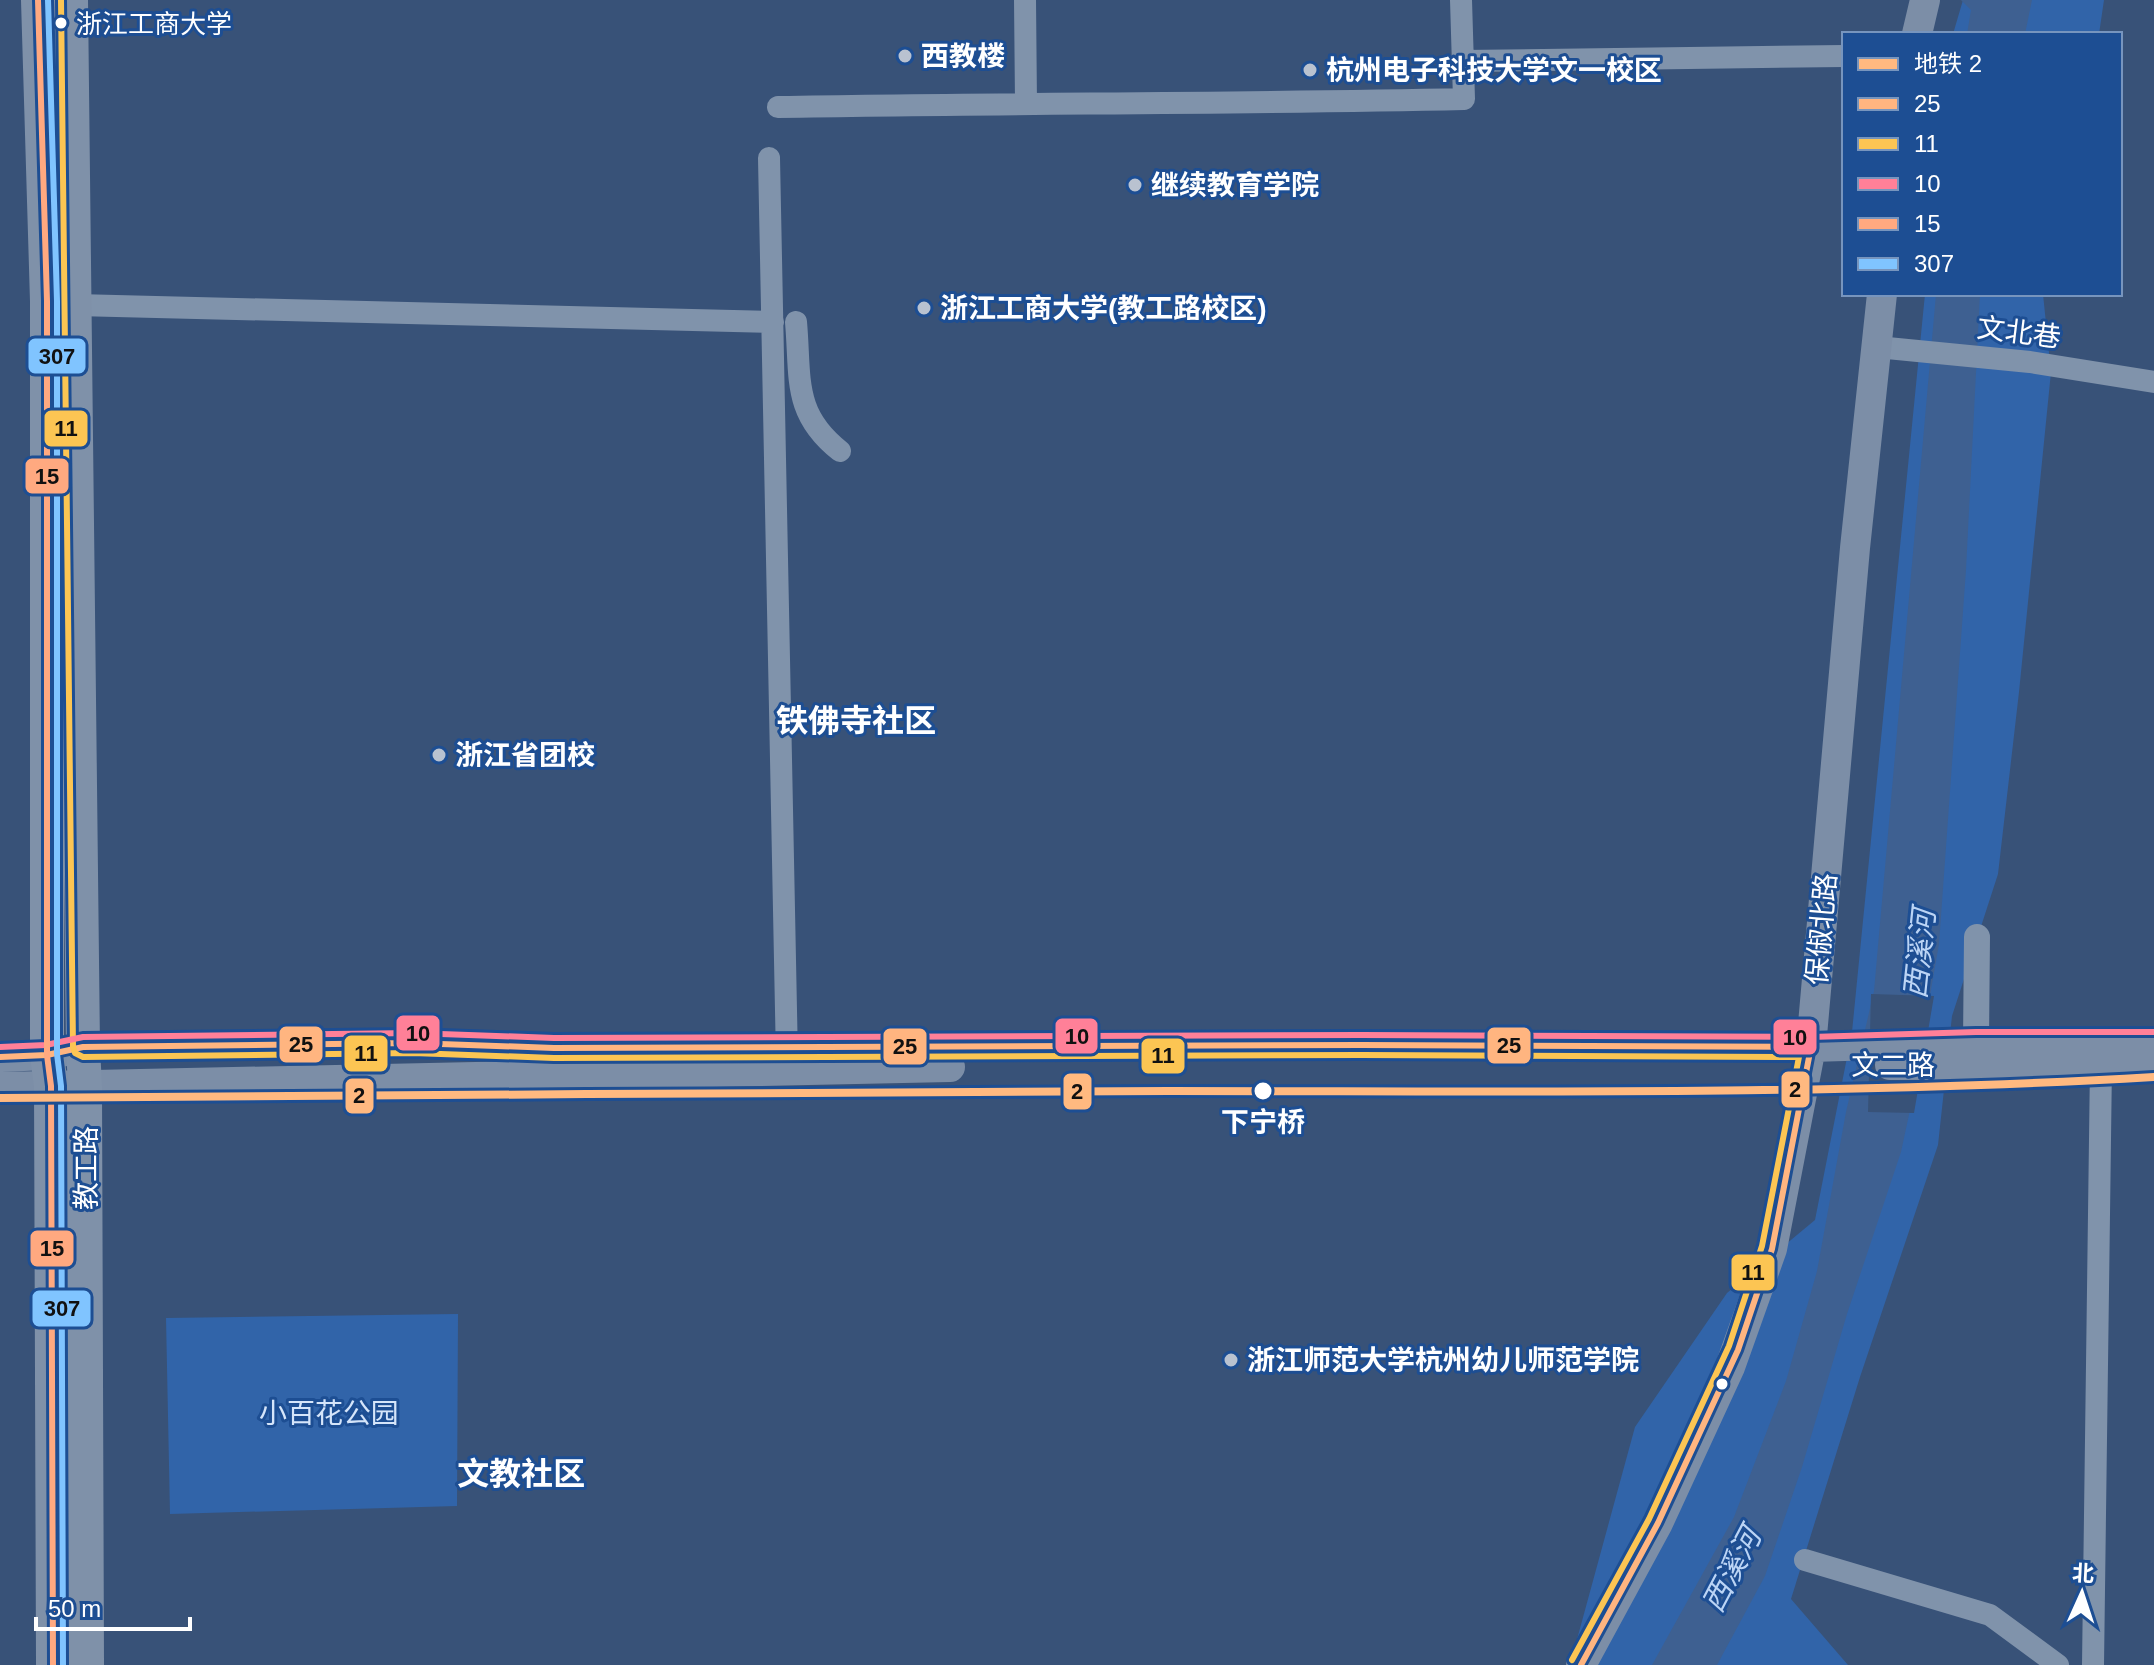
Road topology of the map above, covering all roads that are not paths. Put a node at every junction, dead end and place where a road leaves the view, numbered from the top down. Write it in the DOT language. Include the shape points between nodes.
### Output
graph roads {
  1 [pos="38,0"];
  2 [pos="71,0"];
  3 [pos="1025,0"];
  4 [pos="1461,0"];
  5 [pos="1925,0"];
  6 [pos="1917,32"];
  7 [pos="1842,56"];
  8 [pos="1463,61"];
  9 [pos="1026,103"];
  10 [pos="778,107"];
  11 [pos="769,158"];
  12 [pos="1882,296"];
  13 [pos="76,305"];
  14 [pos="773,322"];
  15 [pos="796,322"];
  16 [pos="1877,347"];
  17 [pos="2154,382"];
  18 [pos="840,451"];
  19 [pos="1977,937"];
  20 [pos="1976,1042"];
  21 [pos="2154,1042"];
  22 [pos="83,1047"];
  23 [pos="1932,1054"];
  24 [pos="1824,1056"];
  25 [pos="0,1057"];
  26 [pos="786,1058"];
  27 [pos="2101,1064"];
  28 [pos="2154,1064"];
  29 [pos="49,1071"];
  30 [pos="0,1087"];
  31 [pos="85,1087"];
  32 [pos="1805,1560"];
  33 [pos="53,1665"];
  34 [pos="87,1665"];
  35 [pos="1581,1665"];
  36 [pos="2058,1665"];
  37 [pos="2093,1665"];
  1 -- 29 [label="main road, 教工路" via="47,301"];
  2 -- 13 [label="main road, 教工路"];
  3 -- 9 [label="street"];
  4 -- 8 [label="street"];
  5 -- 6 [label="main road"];
  7 -- 8 [label="street"];
  8 -- 9 [label="street" via="1464,99"];
  9 -- 10 [label="street"];
  11 -- 14 [label="street"];
  12 -- 16 [label="main road, 保俶北路"];
  13 -- 14 [label="street"];
  13 -- 22 [label="main road, 教工路"];
  14 -- 26 [label="street"];
  15 -- 18 [label="street" via="803,406 814,426"];
  16 -- 17 [label="street, 文北巷" via="2030,362"];
  16 -- 24 [label="main road, 保俶北路" via="1855,548"];
  19 -- 20 [label="street"];
  20 -- 21 [label="main road, 文二路"];
  20 -- 23 [label="main road, 文二路"];
  22 -- 26 [label="main road, 文二路" via="413,1043"];
  22 -- 29 [label="main road, 文二路"];
  22 -- 31 [label="main road, 教工路"];
  23 -- 24 [label="main road, 文二路"];
  23 -- 27 [label="main road, 文二路"];
  24 -- 26 [label="main road, 文二路"];
  24 -- 35 [label="main road, 保俶北路" via="1772,1249 1738,1350 1658,1523"];
  25 -- 29 [label="main road, 文二路"];
  26 -- 31 [label="main road, 文二路"];
  27 -- 28 [label="main road, 文二路"];
  27 -- 37 [label="street"];
  29 -- 30 [label="main road, 文二路"];
  29 -- 31 [label="main road, 文二路"];
  29 -- 33 [label="main road, 教工路"];
  31 -- 34 [label="main road, 教工路"];
  32 -- 36 [label="street" via="1990,1615"];
}
